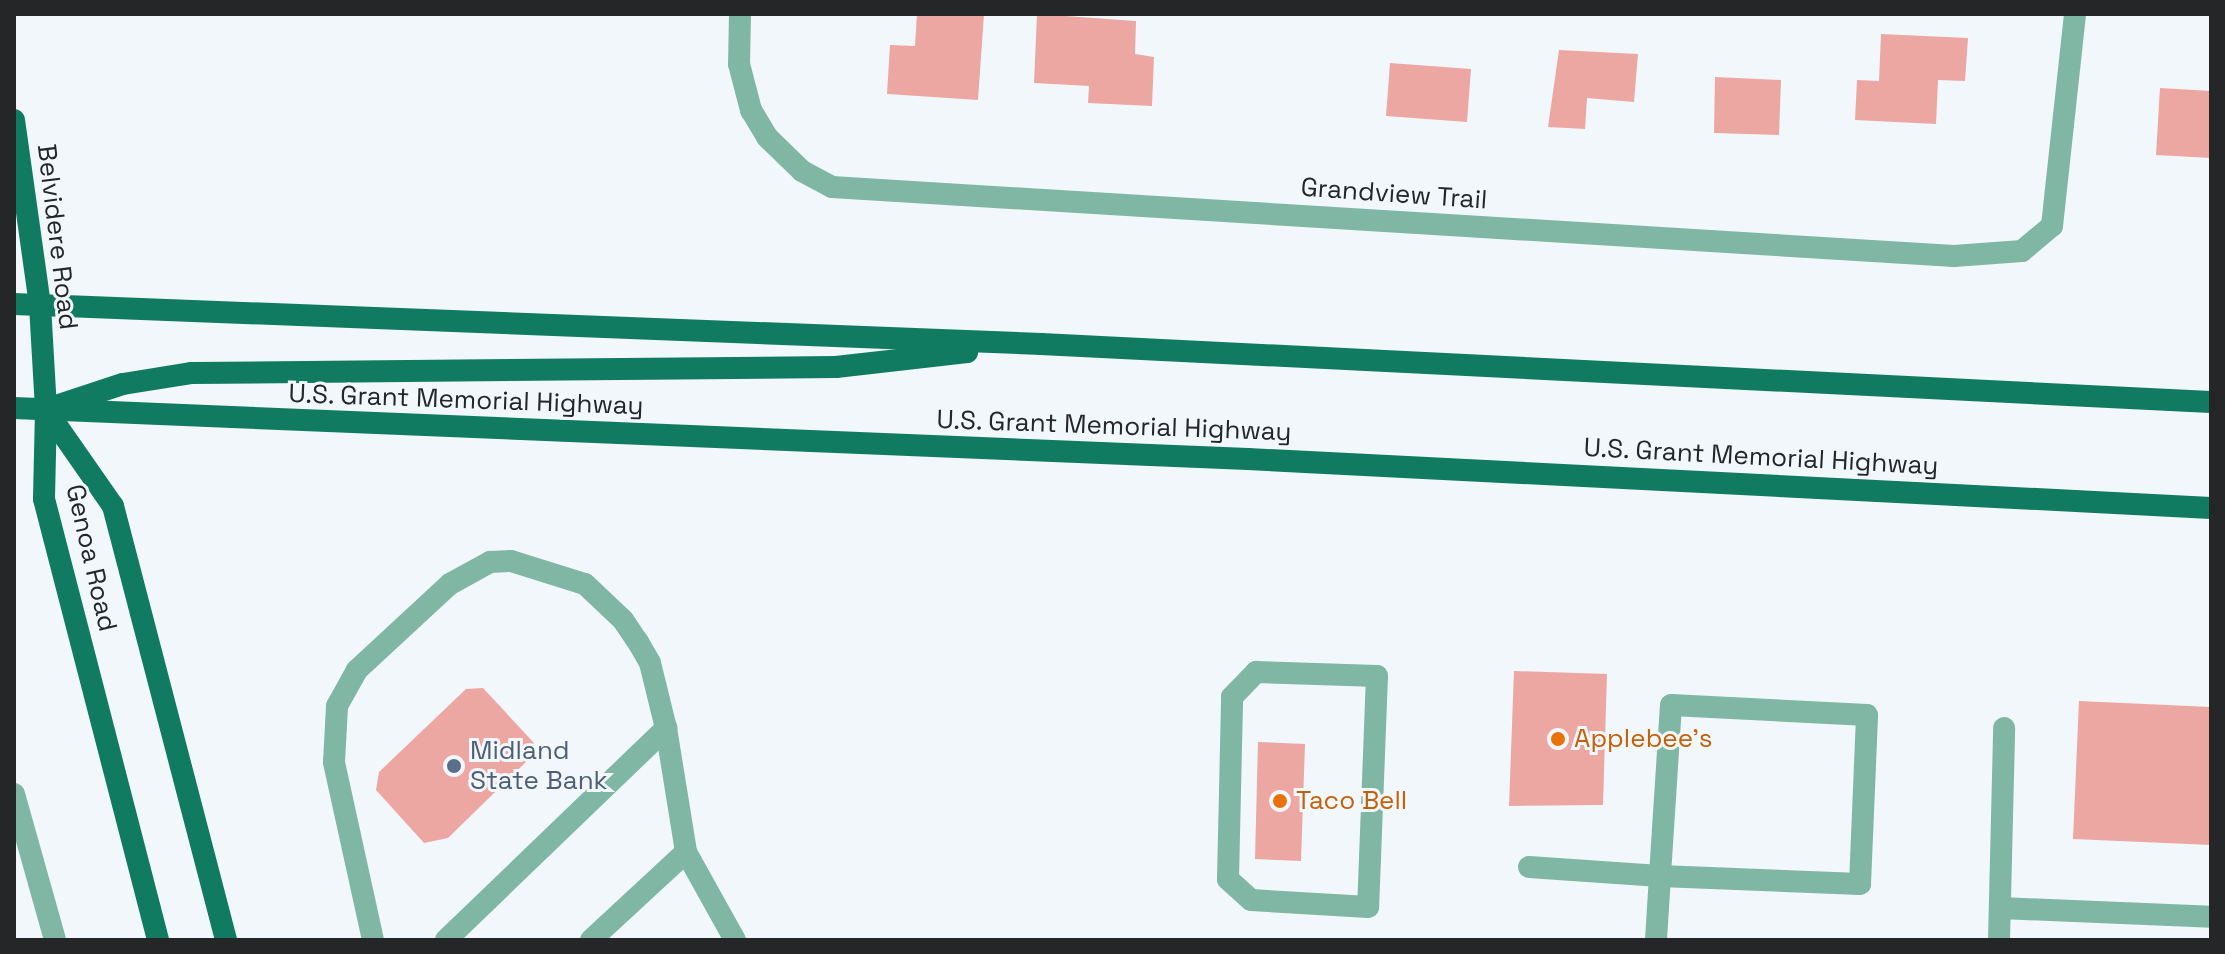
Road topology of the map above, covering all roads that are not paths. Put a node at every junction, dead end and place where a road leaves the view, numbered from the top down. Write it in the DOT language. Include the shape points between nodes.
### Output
graph roads {
  1 [pos="740,14"];
  2 [pos="2075,14"];
  3 [pos="14,120"];
  4 [pos="14,304"];
  5 [pos="40,305"];
  6 [pos="14,319"];
  7 [pos="1041,344"];
  8 [pos="2211,402"];
  9 [pos="14,408"];
  10 [pos="46,410"];
  11 [pos="2211,508"];
  12 [pos="666,728"];
  13 [pos="2004,728"];
  14 [pos="14,794"];
  15 [pos="686,852"];
  16 [pos="1529,867"];
  17 [pos="1660,876"];
  18 [pos="1368,907"];
  19 [pos="2000,908"];
  20 [pos="2211,917"];
  21 [pos="55,940"];
  22 [pos="158,940"];
  23 [pos="226,940"];
  24 [pos="373,940"];
  25 [pos="446,940"];
  26 [pos="591,940"];
  27 [pos="735,940"];
  28 [pos="1656,940"];
  29 [pos="1999,940"];
  1 -- 2 [label="street, Grandview Trail" via="739,64 751,110 767,137 802,171 832,187 1998,256 2034,244 2052,226"];
  3 -- 5 [label="main road, Belvidere Road"];
  4 -- 5 [label="main road"];
  5 -- 6 [label="main road"];
  5 -- 7 [label="main road"];
  5 -- 10 [label="main road, Belvidere Road"];
  7 -- 8 [label="main road"];
  7 -- 10 [label="main road" via="836,367 192,373 123,384"];
  9 -- 10 [label="main road, U.S. Grant Memorial Highway"];
  10 -- 11 [label="main road, U.S. Grant Memorial Highway" via="1248,459"];
  10 -- 22 [label="main road, Genoa Road" via="44,499"];
  10 -- 23 [label="main road, Genoa Road" via="113,506"];
  12 -- 15 [label="street"];
  12 -- 24 [label="street" via="650,663 623,620 585,584 511,561 490,562 450,584 357,670 337,706 334,762"];
  12 -- 25 [label="street"];
  13 -- 19 [label="street"];
  14 -- 21 [label="street"];
  15 -- 26 [label="street"];
  15 -- 27 [label="street"];
  16 -- 17 [label="street"];
  17 -- 17 [label="street" via="1671,705 1867,715 1860,884"];
  17 -- 28 [label="street"];
  18 -- 18 [label="street" via="1251,900 1228,879 1232,697 1256,672 1377,676"];
  19 -- 20 [label="street"];
  19 -- 29 [label="street"];
}
